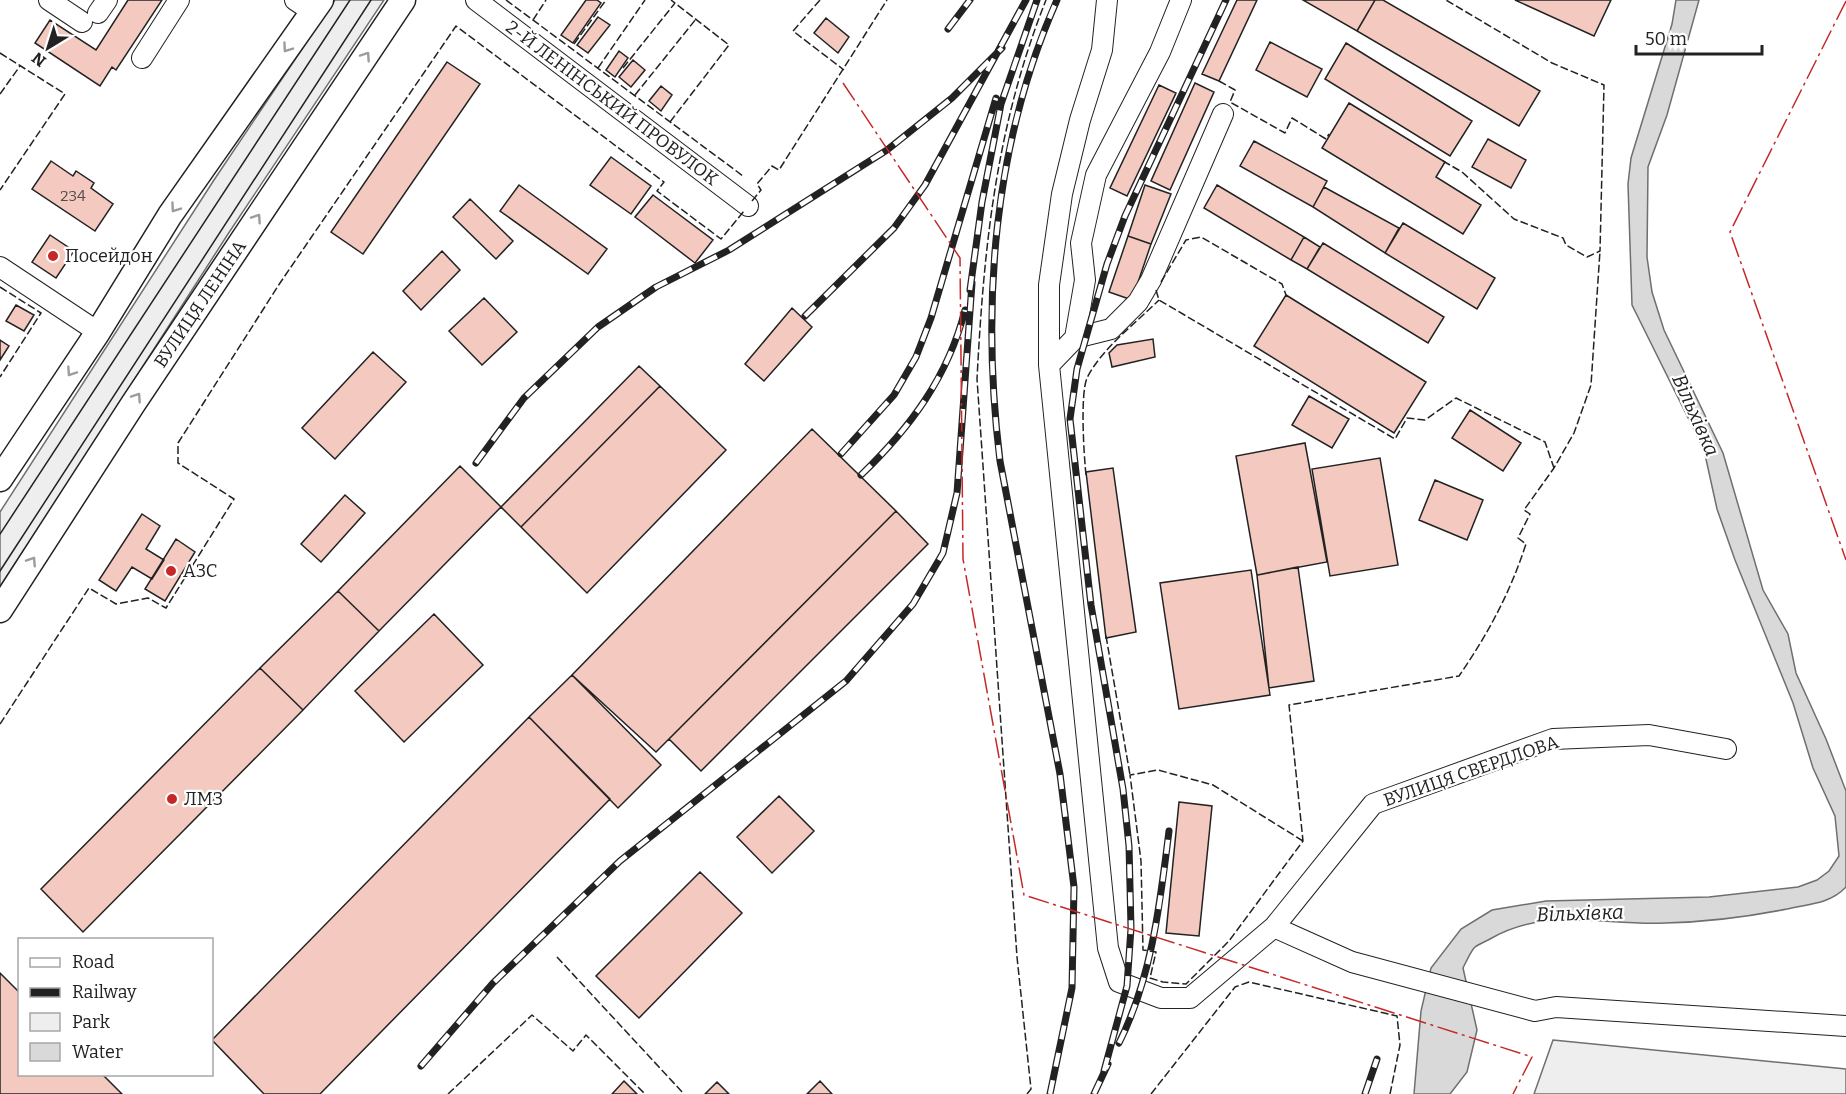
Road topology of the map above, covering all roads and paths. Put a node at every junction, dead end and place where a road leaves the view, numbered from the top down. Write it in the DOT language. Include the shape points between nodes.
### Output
graph roads {
  1 [pos="49,0"];
  2 [pos="179,0"];
  3 [pos="403,0"];
  4 [pos="476,0"];
  5 [pos="1107,0"];
  6 [pos="310,4"];
  7 [pos="1174,5"];
  8 [pos="96,12"];
  9 [pos="142,58"];
  10 [pos="1223,114"];
  11 [pos="748,206"];
  12 [pos="0,267"];
  13 [pos="98,332"];
  14 [pos="1075,338"];
  15 [pos="1049,365"];
  16 [pos="0,479"];
  17 [pos="0,610"];
  18 [pos="1726,749"];
  19 [pos="1274,927"];
  20 [pos="1846,1026"];
  1 -- 8 [label="street"];
  2 -- 9 [label="street"];
  17 -- 3 [label="main road, ВУЛИЦЯ ЛЕНІНА, one-way"];
  4 -- 11 [label="street, 2-Й ЛЕНІНСЬКИЙ ПРОВУЛОК"];
  5 -- 15 [label="street" via="1102,50 1062,194 1049,285"];
  6 -- 13 [label="main road, one-way" via="170,215"];
  7 -- 14 [label="street" via="1131,111 1096,175 1080,243 1085,280"];
  10 -- 14 [label="street" via="1161,260 1138,302 1111,329"];
  12 -- 13 [label="street"];
  13 -- 16 [label="main road, one-way"];
  14 -- 15 [label="street"];
  15 -- 19 [label="street, ВУЛИЦЯ СВЕРДЛОВА" via="1108,948 1119,982 1161,998 1190,998"];
  18 -- 19 [label="street, ВУЛИЦЯ СВЕРДЛОВА" via="1649,735 1553,739 1373,804"];
  19 -- 20 [label="street" via="1352,962 1535,1011 1556,1006"];
}
